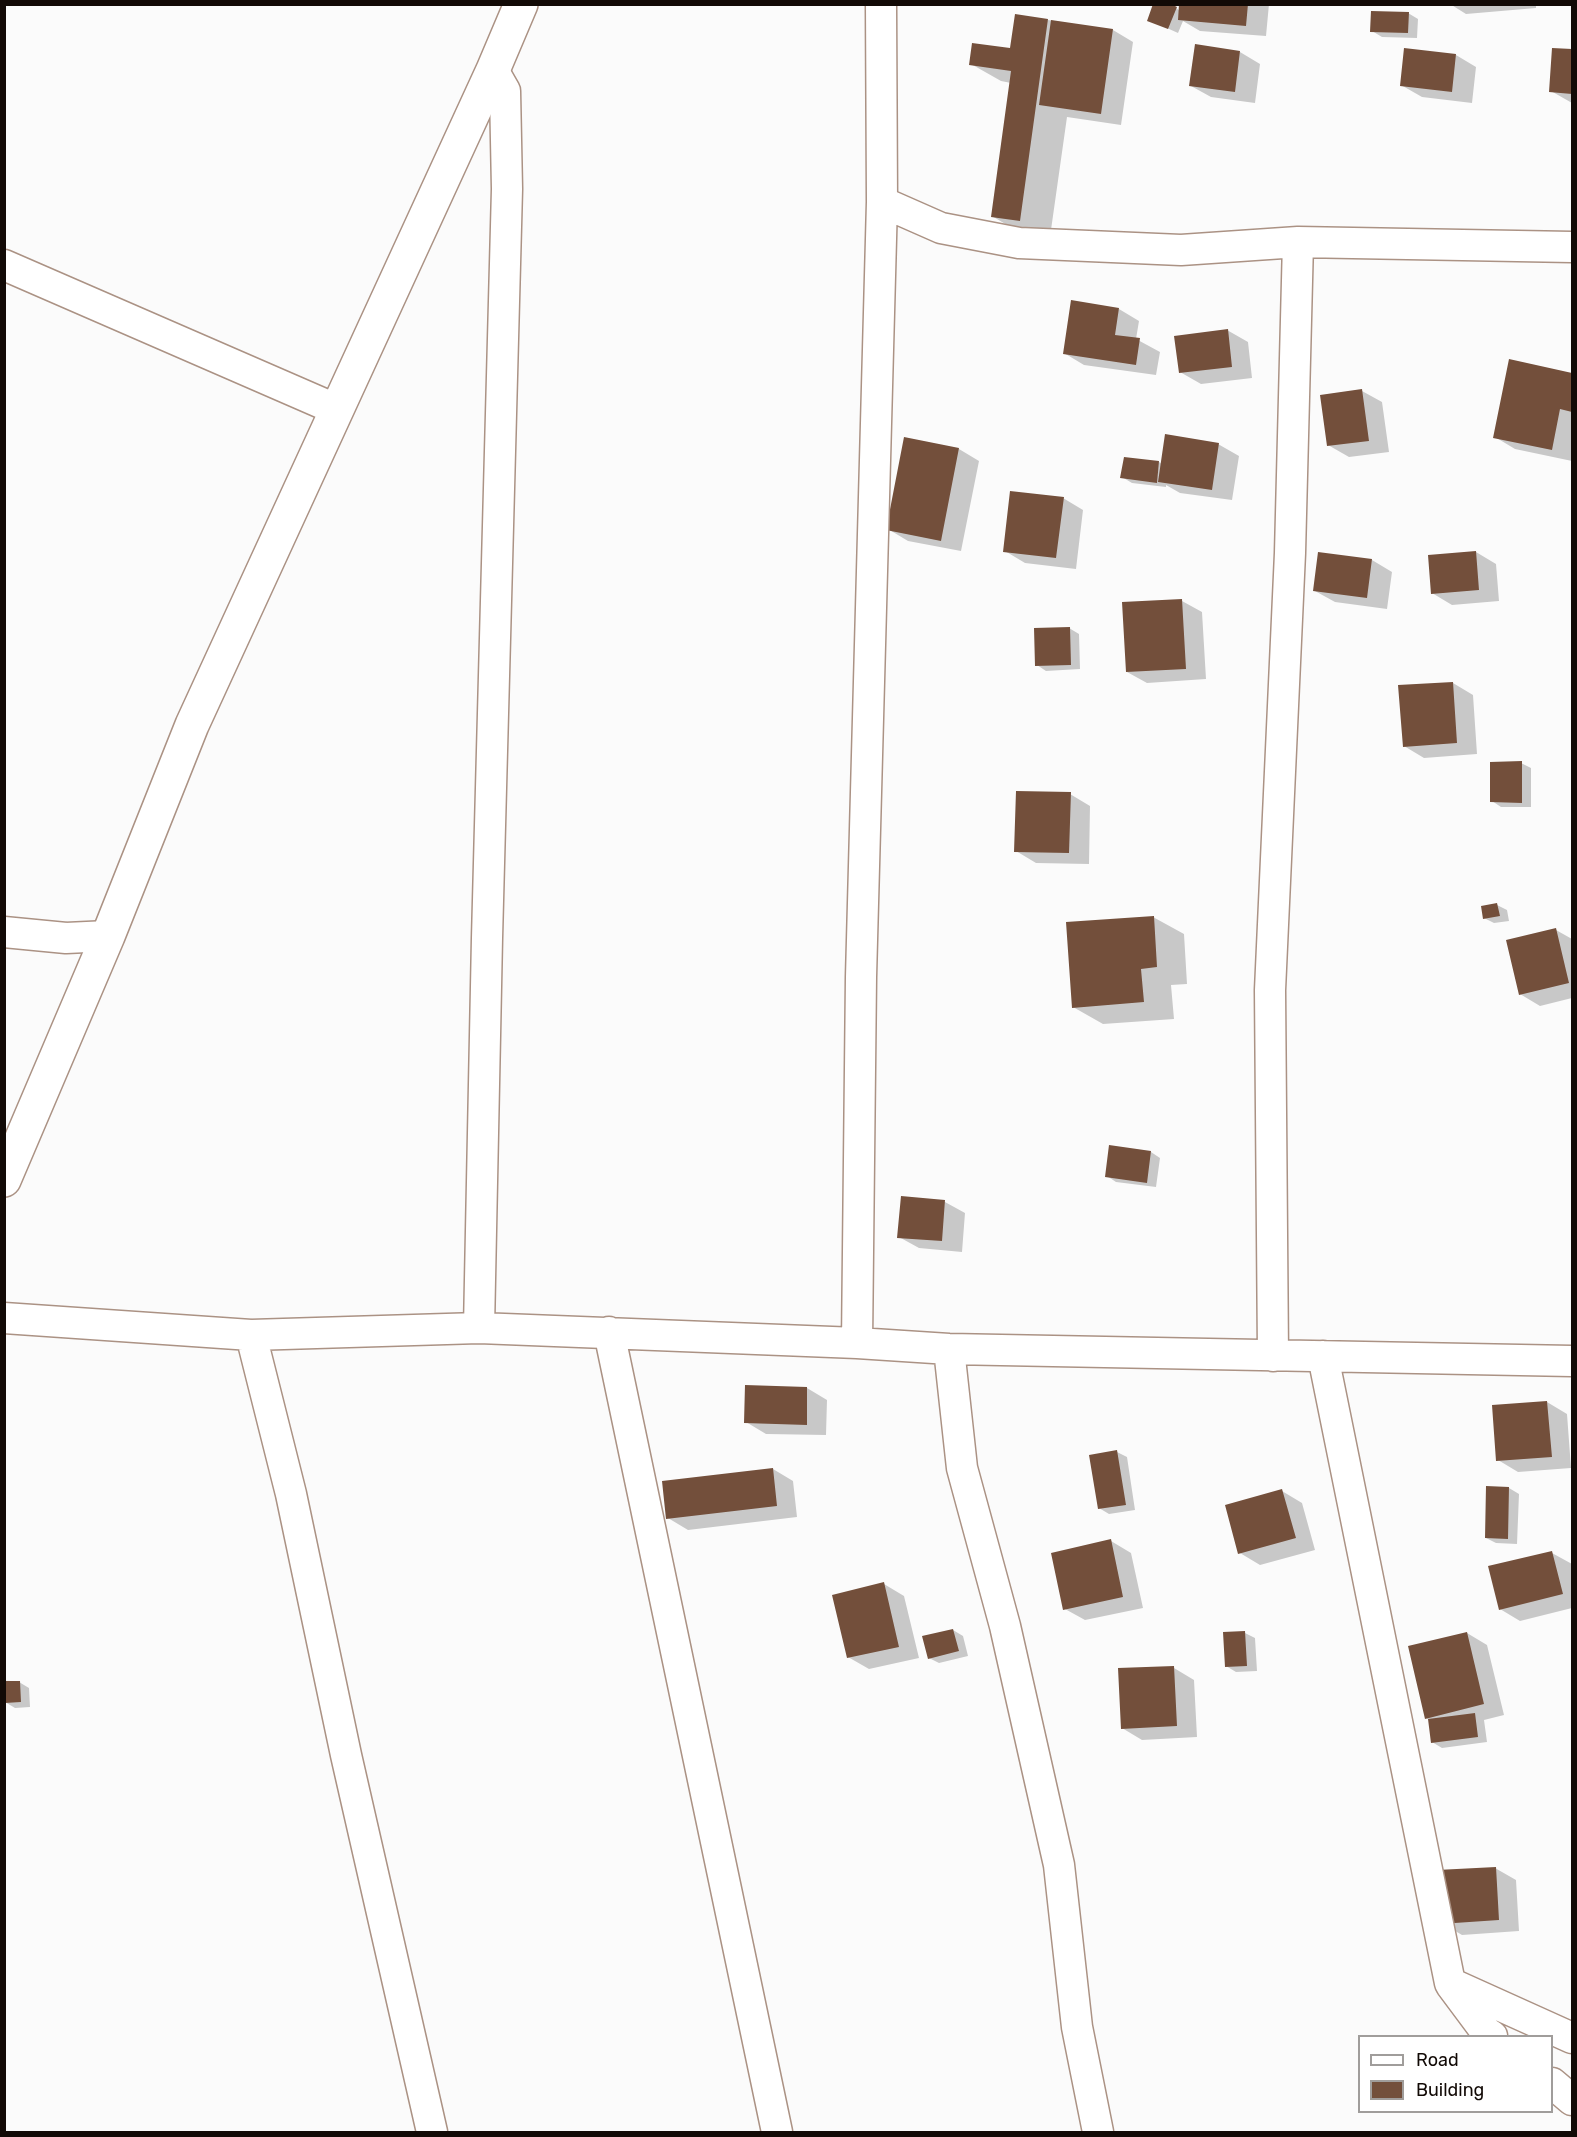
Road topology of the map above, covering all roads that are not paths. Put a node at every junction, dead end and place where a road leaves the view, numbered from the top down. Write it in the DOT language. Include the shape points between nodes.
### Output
graph roads {
  1 [pos="521,4"];
  2 [pos="881,4"];
  3 [pos="493,70"];
  4 [pos="882,202"];
  5 [pos="1298,242"];
  6 [pos="1572,247"];
  7 [pos="4,265"];
  8 [pos="336,412"];
  9 [pos="4,932"];
  10 [pos="108,936"];
  11 [pos="4,1180"];
  12 [pos="4,1318"];
  13 [pos="479,1328"];
  14 [pos="609,1332"];
  15 [pos="251,1335"];
  16 [pos="857,1343"];
  17 [pos="949,1349"];
  18 [pos="1273,1356"];
  19 [pos="1323,1356"];
  20 [pos="1572,1361"];
  21 [pos="1450,1983"];
  22 [pos="1490,2035"];
  23 [pos="1572,2038"];
  24 [pos="1553,2085"];
  25 [pos="1572,2100"];
  26 [pos="432,2133"];
  27 [pos="777,2133"];
  28 [pos="1098,2133"];
  1 -- 3 [label="street"];
  2 -- 4 [label="street"];
  3 -- 8 [label="street"];
  3 -- 13 [label="street" via="505,91 507,189"];
  4 -- 5 [label="street" via="941,228 1019,243 1181,250"];
  4 -- 16 [label="street" via="861,977"];
  5 -- 6 [label="street"];
  5 -- 18 [label="street" via="1290,553 1270,990"];
  7 -- 8 [label="street"];
  8 -- 10 [label="street" via="192,724"];
  9 -- 10 [label="street" via="66,938"];
  10 -- 11 [label="street"];
  12 -- 15 [label="street"];
  13 -- 14 [label="street"];
  13 -- 15 [label="street"];
  14 -- 16 [label="street"];
  14 -- 27 [label="street"];
  15 -- 26 [label="street" via="291,1494"];
  16 -- 17 [label="street"];
  17 -- 18 [label="street"];
  17 -- 28 [label="street" via="962,1468 1005,1626 1059,1865 1077,2027"];
  18 -- 19 [label="street"];
  19 -- 20 [label="street"];
  19 -- 21 [label="street"];
  21 -- 22 [label="street"];
  21 -- 23 [label="street"];
  24 -- 25 [label="street"];
}
